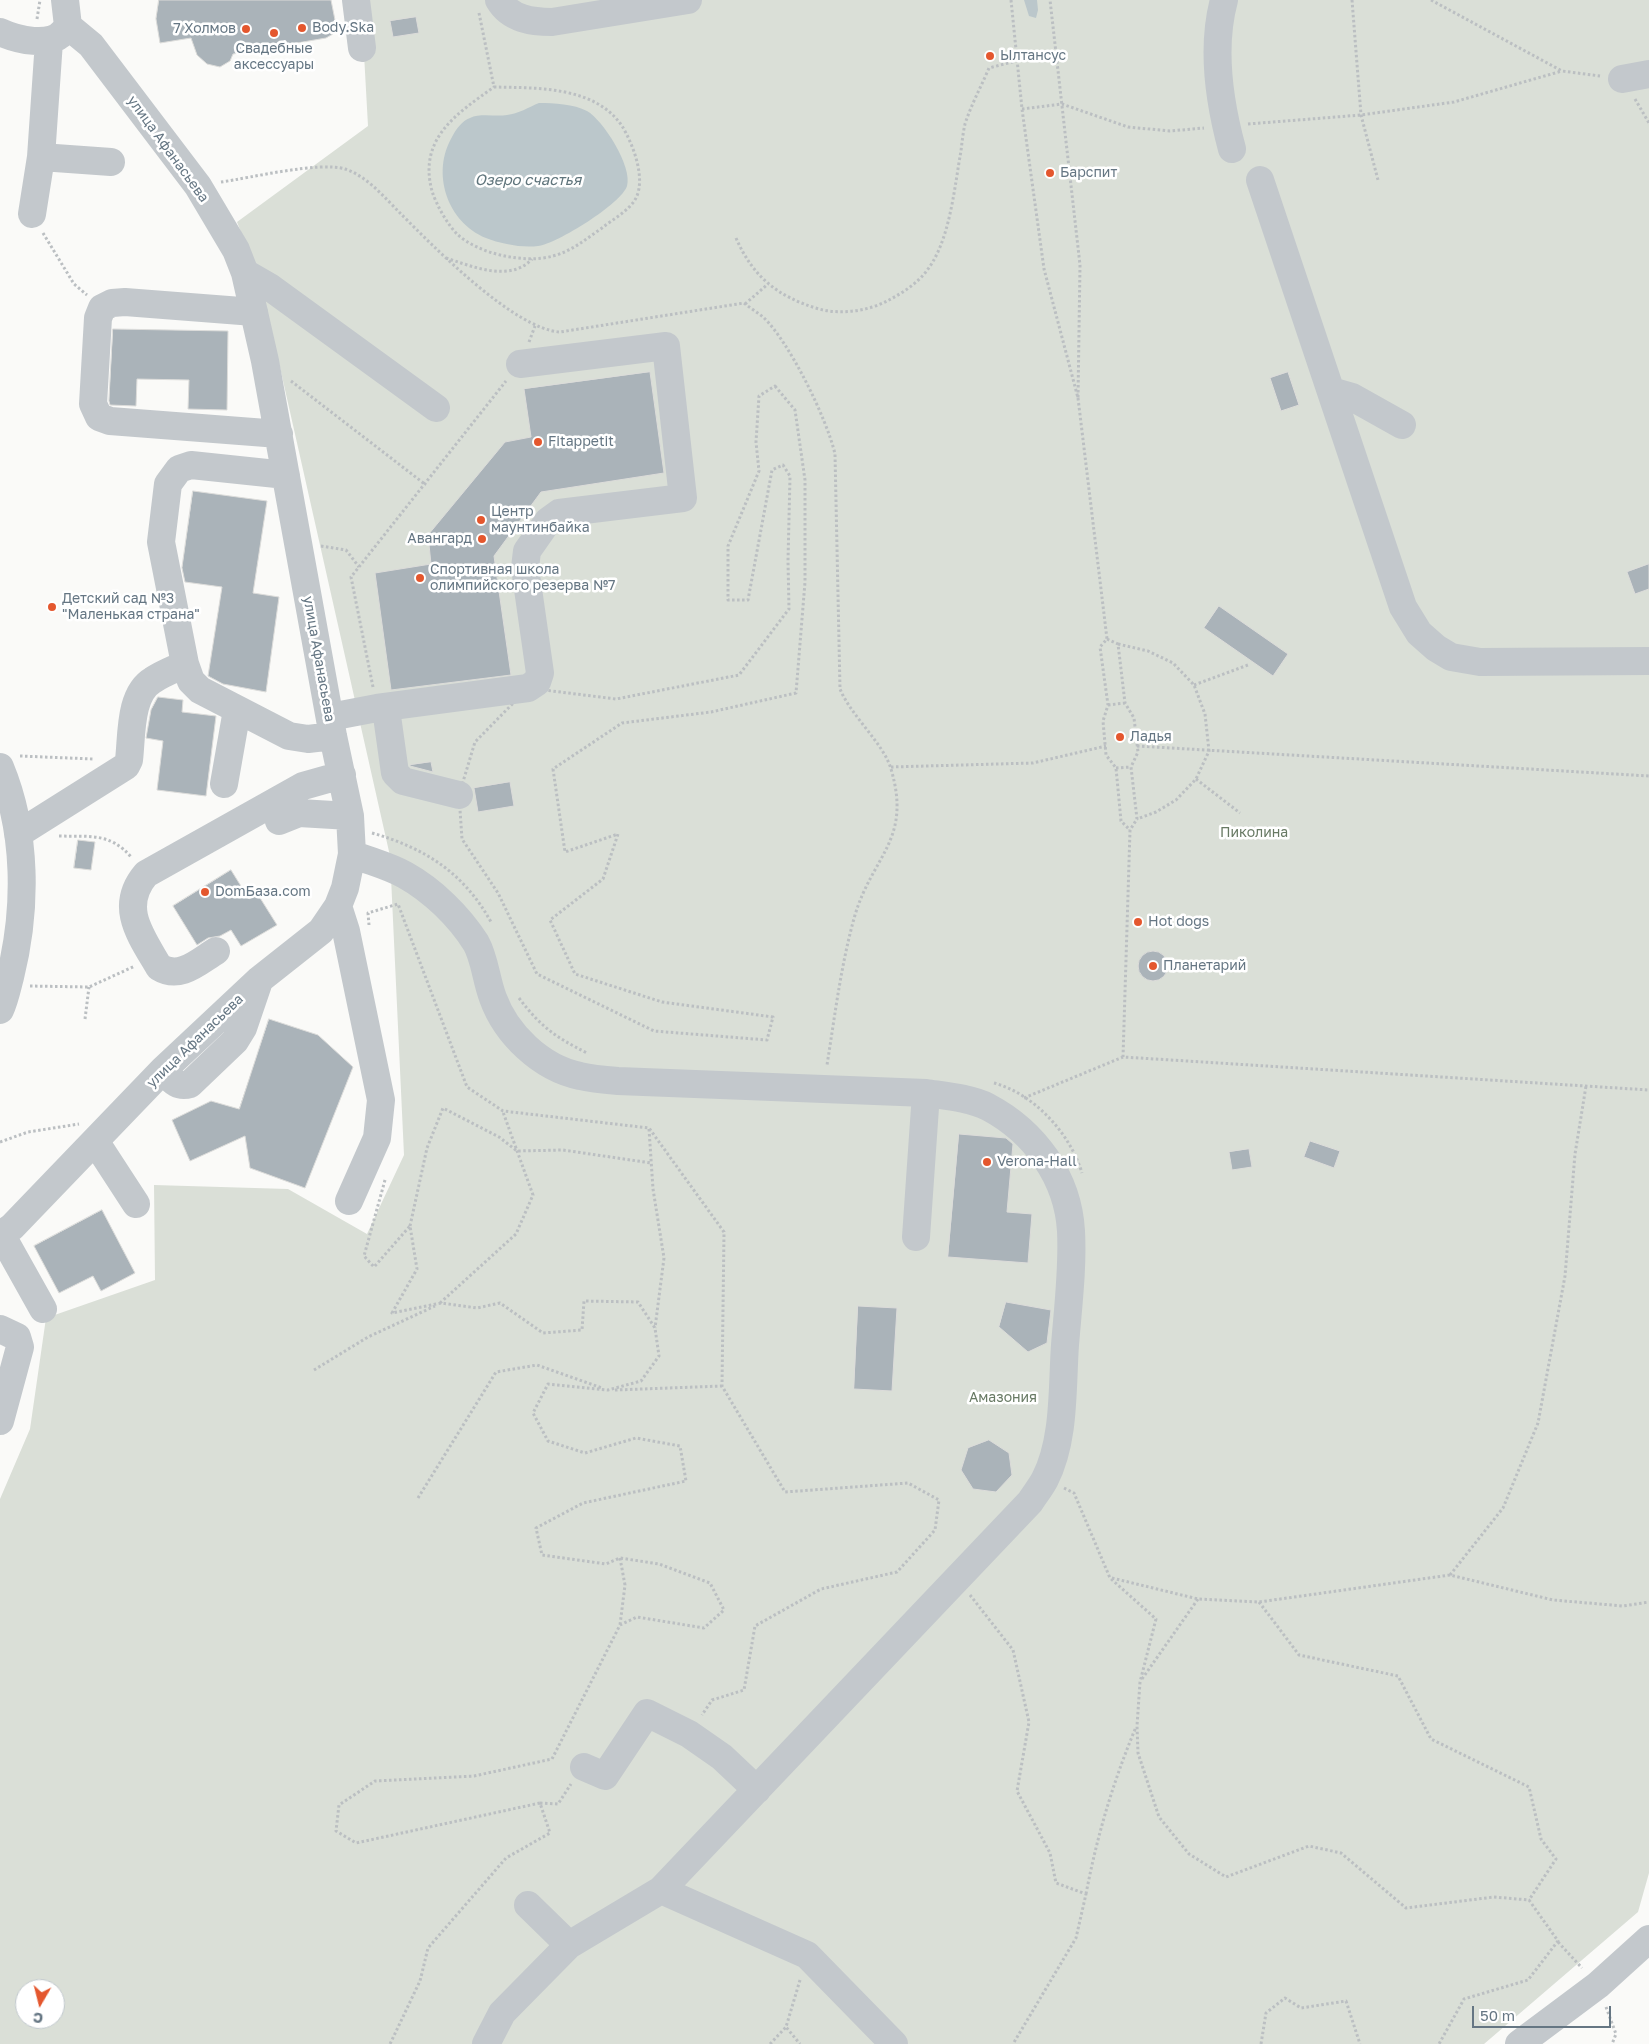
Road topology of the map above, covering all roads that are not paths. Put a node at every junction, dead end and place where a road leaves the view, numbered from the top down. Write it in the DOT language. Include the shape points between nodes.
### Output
graph roads {
  1 [pos="356,0"];
  2 [pos="688,0"];
  3 [pos="1224,0"];
  4 [pos="489,5"];
  5 [pos="61,22"];
  6 [pos="0,32"];
  7 [pos="362,48"];
  8 [pos="1649,74"];
  9 [pos="1622,79"];
  10 [pos="1229,137"];
  11 [pos="41,157"];
  12 [pos="111,162"];
  13 [pos="1260,180"];
  14 [pos="32,214"];
  15 [pos="245,273"];
  16 [pos="254,312"];
  17 [pos="520,364"];
  18 [pos="1331,391"];
  19 [pos="436,408"];
  20 [pos="1402,424"];
  21 [pos="279,434"];
  22 [pos="286,475"];
  23 [pos="1649,661"];
  24 [pos="185,664"];
  25 [pos="382,709"];
  26 [pos="237,710"];
  27 [pos="332,727"];
  28 [pos="8,761"];
  29 [pos="342,775"];
  30 [pos="224,784"];
  31 [pos="459,794"];
  32 [pos="350,816"];
  33 [pos="279,821"];
  34 [pos="18,834"];
  35 [pos="352,854"];
  36 [pos="338,906"];
  37 [pos="216,951"];
  38 [pos="4,998"];
  39 [pos="926,1093"];
  40 [pos="88,1132"];
  41 [pos="349,1200"];
  42 [pos="136,1204"];
  43 [pos="1,1235"];
  44 [pos="916,1237"];
  45 [pos="43,1309"];
  46 [pos="0,1329"];
  47 [pos="0,1421"];
  48 [pos="584,1767"];
  49 [pos="757,1790"];
  50 [pos="661,1890"];
  51 [pos="528,1905"];
  52 [pos="1649,1939"];
  53 [pos="569,1945"];
  54 [pos="486,2044"];
  55 [pos="894,2044"];
  56 [pos="1519,2044"];
  1 -- 7 [label="street"];
  2 -- 4 [label="street" via="552,22 532,22"];
  3 -- 10 [label="street" via="1220,13 1217,64"];
  5 -- 6 [label="street" via="12,38"];
  5 -- 11 [label="street"];
  5 -- 15 [label="street, улица Афанасьева" via="90,45 198,186 236,250"];
  8 -- 9 [label="street"];
  11 -- 12 [label="street"];
  11 -- 14 [label="street"];
  13 -- 18 [label="street"];
  15 -- 16 [label="street, улица Афанасьева"];
  15 -- 19 [label="street" via="271,288"];
  16 -- 21 [label="street, улица Афанасьева"];
  16 -- 21 [label="street" via="125,302 102,308 98,318 93,404 99,416 110,421"];
  17 -- 25 [label="street" via="666,346 682,498 559,513 548,521 527,551 525,568 540,673 537,682 528,688"];
  18 -- 20 [label="street" via="1352,397"];
  18 -- 23 [label="street" via="1403,607 1419,633 1436,648 1451,657 1480,662"];
  21 -- 22 [label="street, улица Афанасьева"];
  22 -- 24 [label="street" via="192,465 179,469 168,484 161,542"];
  22 -- 27 [label="street, улица Афанасьева"];
  24 -- 26 [label="street" via="191,681 200,690"];
  24 -- 34 [label="street" via="152,680 141,693 135,708 126,766"];
  25 -- 27 [label="street"];
  25 -- 31 [label="street" via="395,773 403,781"];
  26 -- 27 [label="street" via="289,736 308,739"];
  26 -- 30 [label="street"];
  27 -- 29 [label="street, улица Афанасьева"];
  28 -- 34 [label="street" via="7,784"];
  29 -- 32 [label="street, улица Афанасьева"];
  29 -- 37 [label="street" via="303,786 146,874 137,885 132,902 134,921 159,967 175,974"];
  32 -- 33 [label="street" via="299,813"];
  32 -- 35 [label="street, улица Афанасьева"];
  34 -- 38 [label="street" via="22,882 17,948"];
  35 -- 36 [label="street, улица Афанасьева"];
  35 -- 39 [label="street" via="404,874 426,888 457,918 477,944 502,1020 517,1038 549,1065 578,1076 618,1081"];
  36 -- 40 [label="street, улица Афанасьева" via="321,931 259,980 163,1070"];
  36 -- 41 [label="street" via="381,1100 377,1138"];
  39 -- 44 [label="street"];
  39 -- 49 [label="street" via="987,1106 1017,1126 1046,1156 1065,1196 1071,1230 1070,1271 1056,1449 1045,1479 1030,1502"];
  40 -- 42 [label="street"];
  40 -- 43 [label="street, улица Афанасьева" via="12,1226"];
  43 -- 45 [label="street"];
  46 -- 47 [label="street" via="17,1337 20,1347"];
  48 -- 49 [label="street" via="605,1776 647,1713 689,1734"];
  49 -- 50 [label="street"];
  50 -- 53 [label="street"];
  50 -- 55 [label="street" via="807,1955"];
  51 -- 53 [label="street"];
  52 -- 56 [label="street" via="1598,1985"];
  53 -- 54 [label="street" via="502,2013"];
}
